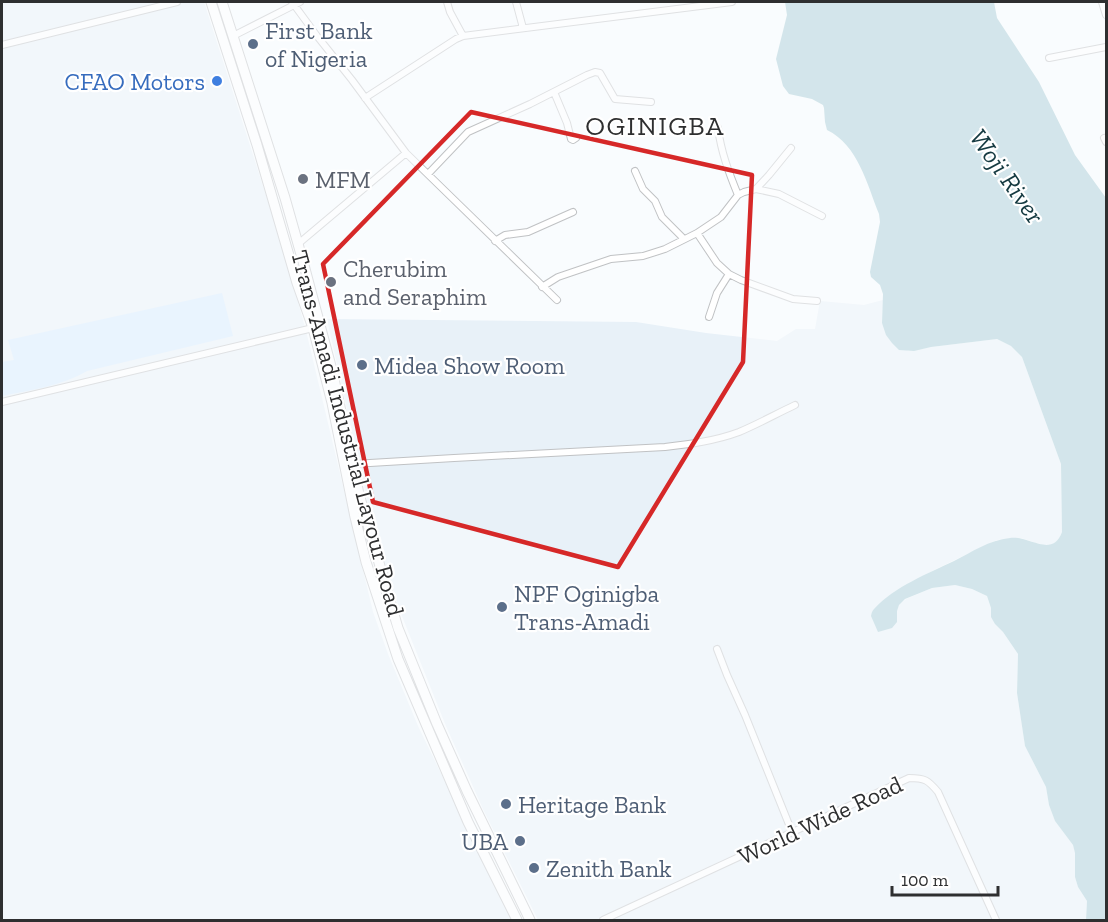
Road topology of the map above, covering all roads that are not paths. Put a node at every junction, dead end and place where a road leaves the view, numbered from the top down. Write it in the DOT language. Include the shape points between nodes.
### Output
graph roads {
  1 [pos="177,2"];
  2 [pos="211,2"];
  3 [pos="222,2"];
  4 [pos="296,2"];
  5 [pos="447,2"];
  6 [pos="516,2"];
  7 [pos="732,2"];
  8 [pos="1101,2"];
  9 [pos="1107,15"];
  10 [pos="523,28"];
  11 [pos="232,36"];
  12 [pos="463,36"];
  13 [pos="2,45"];
  14 [pos="1107,47"];
  15 [pos="1048,58"];
  16 [pos="554,92"];
  17 [pos="365,98"];
  18 [pos="651,102"];
  19 [pos="718,128"];
  20 [pos="576,138"];
  21 [pos="791,148"];
  22 [pos="406,153"];
  23 [pos="636,171"];
  24 [pos="428,174"];
  25 [pos="756,189"];
  26 [pos="738,195"];
  27 [pos="573,212"];
  28 [pos="822,216"];
  29 [pos="697,233"];
  30 [pos="684,240"];
  31 [pos="495,241"];
  32 [pos="298,244"];
  33 [pos="729,274"];
  34 [pos="542,287"];
  35 [pos="557,300"];
  36 [pos="817,301"];
  37 [pos="709,317"];
  38 [pos="313,328"];
  39 [pos="2,402"];
  40 [pos="795,405"];
  41 [pos="353,464"];
  42 [pos="717,649"];
  43 [pos="409,656"];
  44 [pos="398,660"];
  45 [pos="792,832"];
  46 [pos="516,921"];
  47 [pos="530,921"];
  48 [pos="603,921"];
  49 [pos="996,921"];
  1 -- 13 [label="street"];
  2 -- 38 [label="main road, Trans-Amadi Industrial Layour Road"];
  3 -- 11 [label="main road, Trans-Amadi Industrial Layour Road"];
  4 -- 11 [label="street"];
  4 -- 17 [label="street"];
  5 -- 12 [label="street"];
  6 -- 10 [label="street"];
  7 -- 10 [label="street"];
  8 -- 9 [label="street"];
  10 -- 12 [label="street"];
  11 -- 32 [label="main road, Trans-Amadi Industrial Layour Road"];
  12 -- 17 [label="street"];
  14 -- 15 [label="street"];
  16 -- 18 [label="street" via="595,72 602,75 615,99"];
  16 -- 20 [label="street" via="571,139"];
  16 -- 24 [label="street" via="468,132"];
  17 -- 22 [label="street"];
  19 -- 26 [label="street" via="725,163"];
  21 -- 25 [label="street"];
  22 -- 24 [label="street"];
  22 -- 32 [label="street"];
  23 -- 30 [label="street" via="662,217"];
  24 -- 31 [label="street"];
  25 -- 26 [label="street"];
  25 -- 28 [label="street" via="779,194"];
  26 -- 29 [label="street" via="721,217"];
  27 -- 31 [label="street" via="528,232 505,235"];
  29 -- 30 [label="street"];
  29 -- 33 [label="street"];
  30 -- 34 [label="street" via="651,254 612,259 577,270"];
  31 -- 34 [label="street"];
  32 -- 41 [label="main road, Trans-Amadi Industrial Layour Road"];
  33 -- 36 [label="street" via="793,299"];
  33 -- 37 [label="street"];
  34 -- 35 [label="street"];
  38 -- 39 [label="street"];
  38 -- 44 [label="main road, Trans-Amadi Industrial Layour Road" via="366,562"];
  40 -- 41 [label="street" via="740,431 686,445"];
  41 -- 43 [label="main road, Trans-Amadi Industrial Layour Road" via="371,537"];
  42 -- 45 [label="street"];
  43 -- 44 [label="main road"];
  43 -- 47 [label="main road, Trans-Amadi Industrial Layour Road" via="467,791"];
  44 -- 46 [label="main road, Trans-Amadi Industrial Layour Road"];
  45 -- 48 [label="street, World Wide Road"];
  45 -- 49 [label="street, World Wide Road" via="909,778 929,781 938,792"];
}
